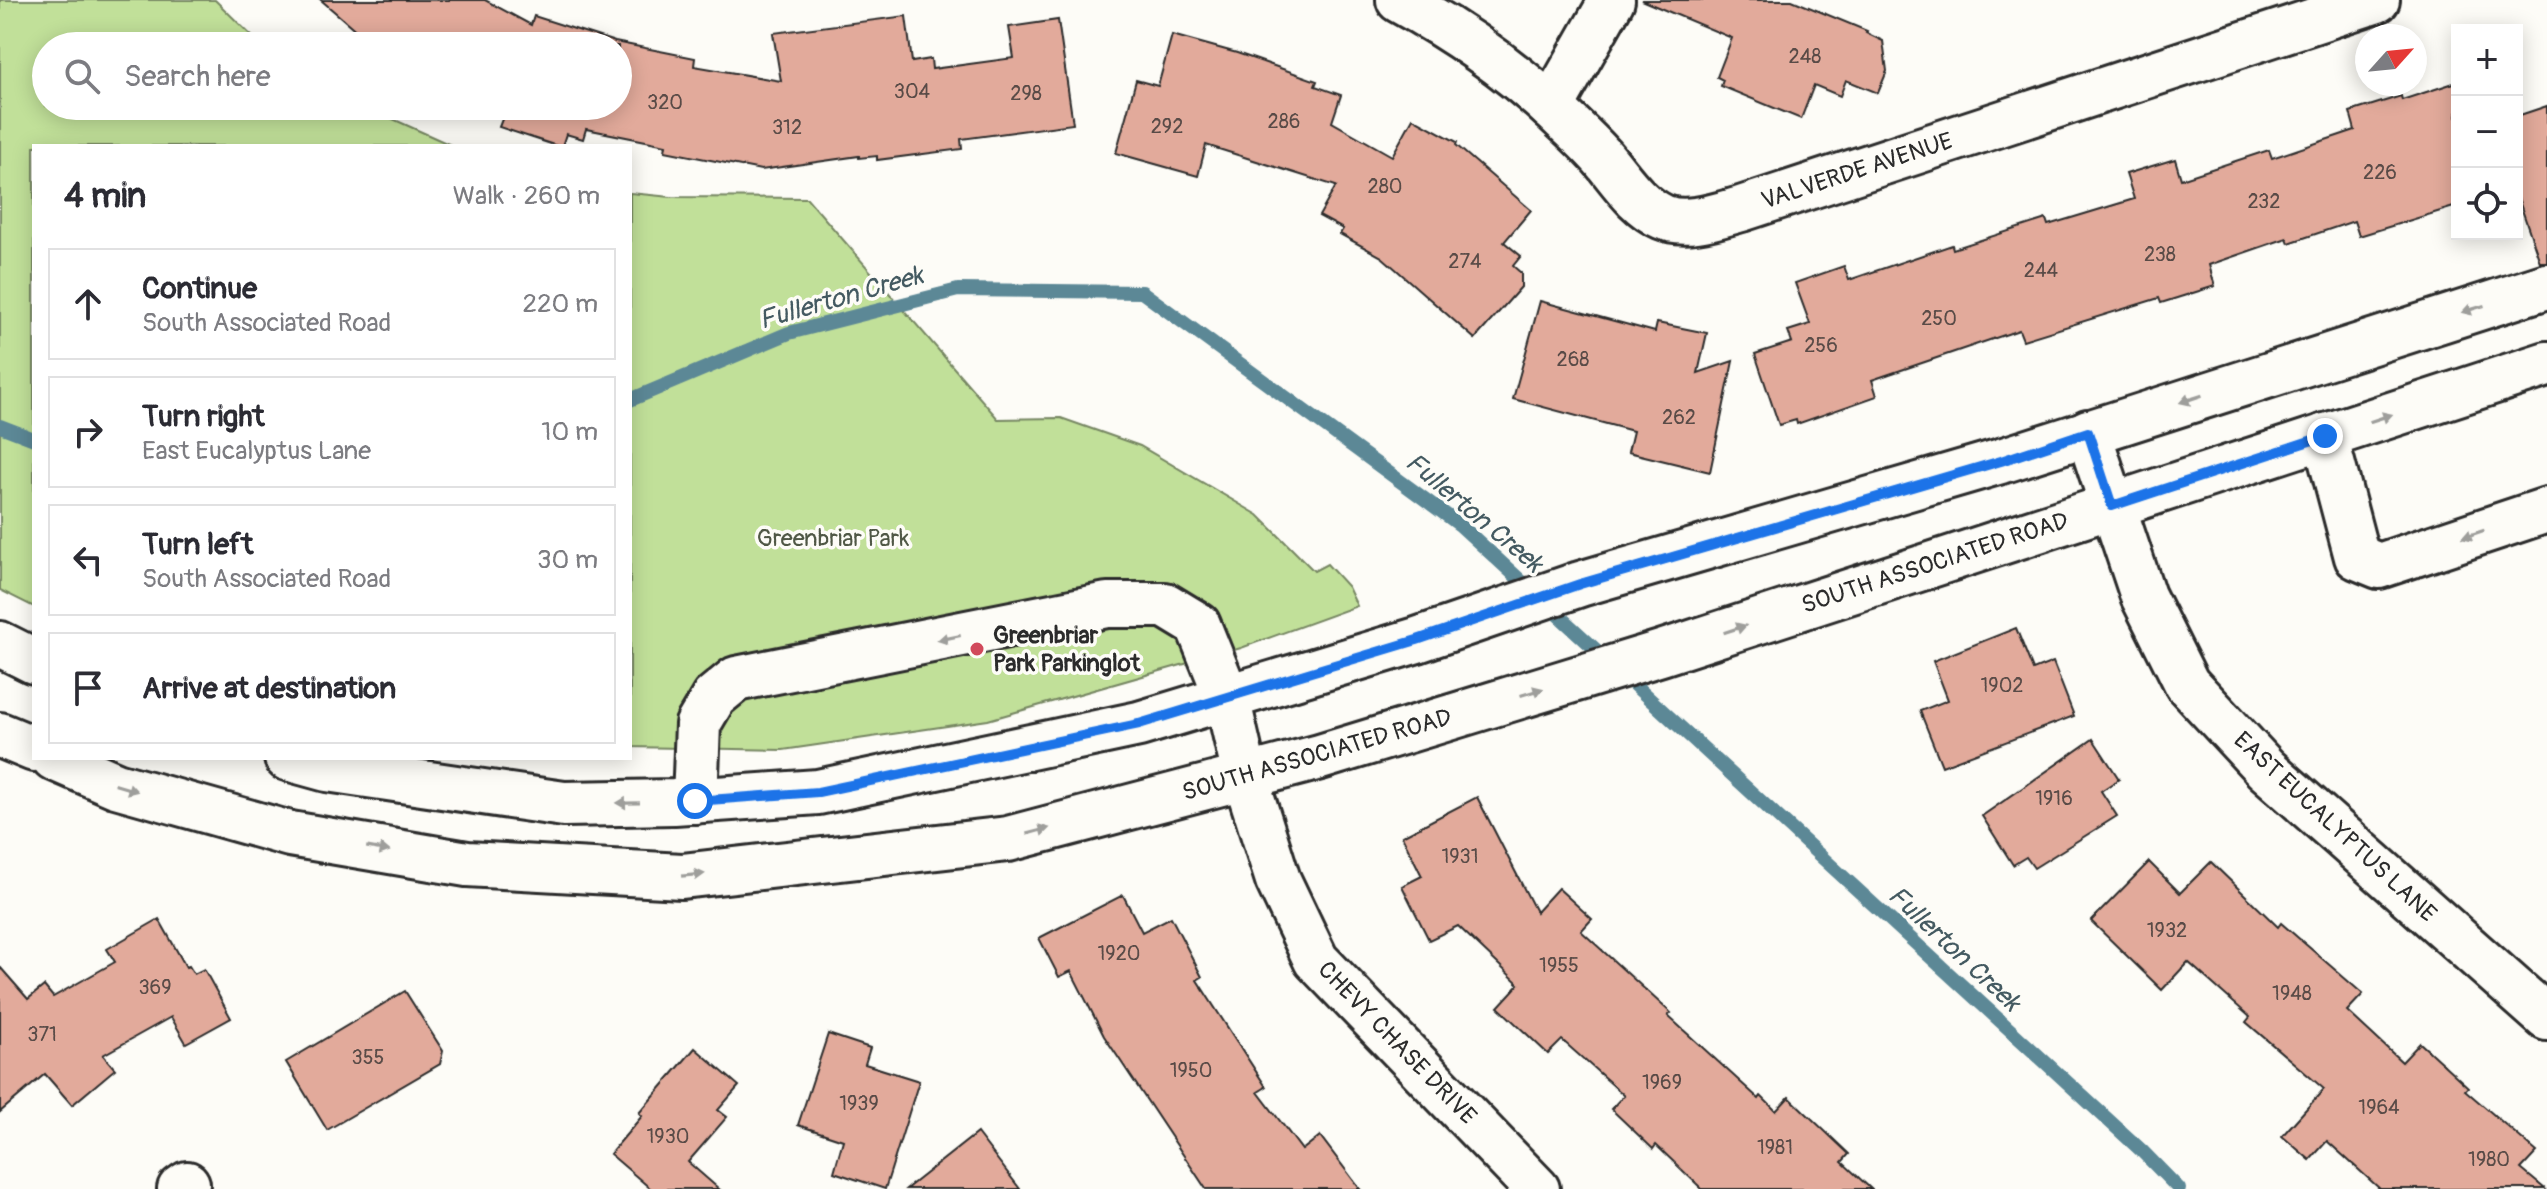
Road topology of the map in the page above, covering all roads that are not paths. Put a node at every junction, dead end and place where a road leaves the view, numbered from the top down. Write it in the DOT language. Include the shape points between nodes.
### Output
graph roads {
  1 [pos="1399,0"];
  2 [pos="1612,0"];
  3 [pos="2377,0"];
  4 [pos="1551,107"];
  5 [pos="2547,286"];
  6 [pos="2547,364"];
  7 [pos="2088,432"];
  8 [pos="2325,436"];
  9 [pos="2112,506"];
  10 [pos="2547,510"];
  11 [pos="0,644"];
  12 [pos="32,660"];
  13 [pos="1227,697"];
  14 [pos="0,735"];
  15 [pos="32,748"];
  16 [pos="59,760"];
  17 [pos="294,760"];
  18 [pos="1245,776"];
  19 [pos="695,801"];
  20 [pos="2547,1018"];
  21 [pos="1537,1189"];
  1 -- 4 [label="street, VALVERDE AVENUE" via="1488,56"];
  2 -- 4 [label="street"];
  3 -- 4 [label="street, VALVERDE AVENUE" via="1752,206 1689,220 1666,219 1644,206"];
  5 -- 7 [label="street, one-way"];
  8 -- 6 [label="street, SOUTH ASSOCIATED ROAD, one-way"];
  7 -- 9 [label="street, EAST EUCALYPTUS LANE"];
  7 -- 13 [label="street" via="1580,584"];
  8 -- 9 [label="street, SOUTH ASSOCIATED ROAD"];
  10 -- 8 [label="street, one-way" via="2379,566 2357,557"];
  18 -- 9 [label="street, SOUTH ASSOCIATED ROAD, one-way" via="1661,653"];
  9 -- 20 [label="street, EAST EUCALYPTUS LANE" via="2143,596 2187,684 2266,769"];
  11 -- 12 [label="street"];
  13 -- 18 [label="street, CHEVY CHASE DRIVE"];
  13 -- 19 [label="street" via="1139,724 818,792"];
  13 -- 19 [label="street, CHEVY CHASE DRIVE, one-way" via="1198,625 1165,605 1107,605 736,679 714,697 698,724"];
  14 -- 15 [label="street"];
  16 -- 18 [label="street, SOUTH ASSOCIATED ROAD, one-way" via="116,785 290,834 467,864 682,876 1008,839"];
  19 -- 17 [label="street, one-way" via="564,804"];
  18 -- 21 [label="street, CHEVY CHASE DRIVE" via="1278,880 1316,960"];
}
